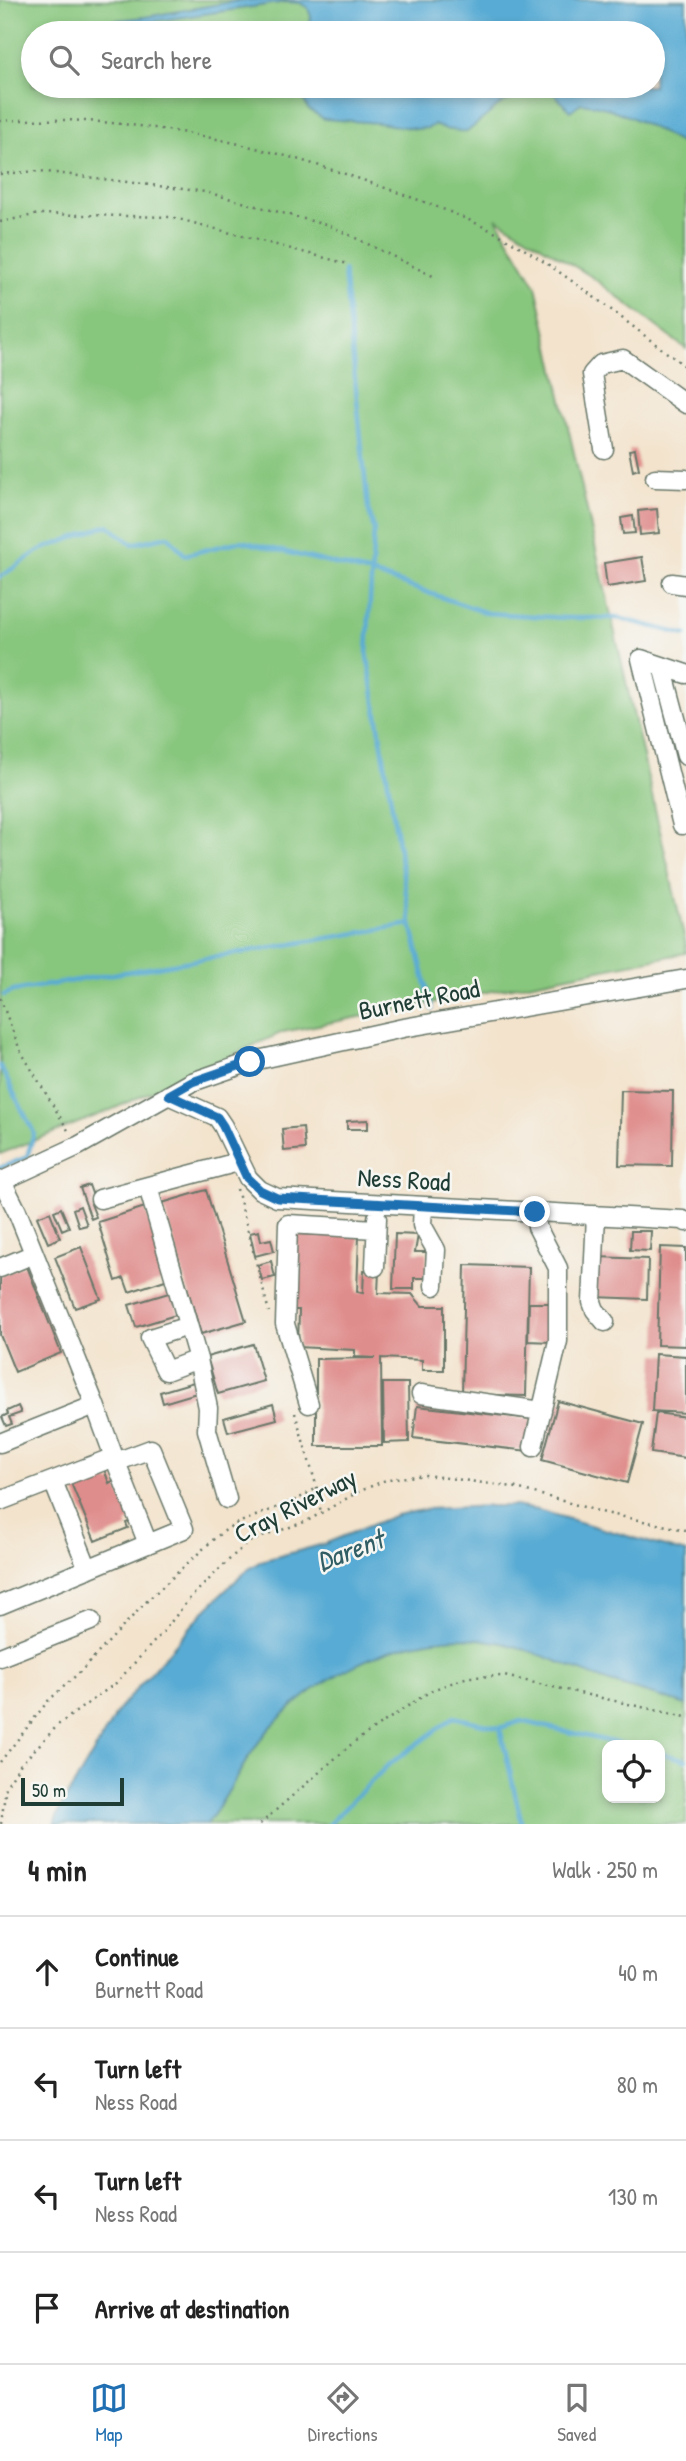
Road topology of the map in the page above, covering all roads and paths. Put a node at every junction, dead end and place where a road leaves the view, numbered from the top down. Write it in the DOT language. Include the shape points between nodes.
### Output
graph roads {
  1 [pos="0,121"];
  2 [pos="0,174"];
  3 [pos="0,222"];
  4 [pos="348,264"];
  5 [pos="436,278"];
  6 [pos="686,367"];
  7 [pos="686,404"];
  8 [pos="604,449"];
  9 [pos="655,478"];
  10 [pos="686,479"];
  11 [pos="662,666"];
  12 [pos="686,674"];
  13 [pos="686,756"];
  14 [pos="682,825"];
  15 [pos="686,979"];
  16 [pos="0,998"];
  17 [pos="169,1095"];
  18 [pos="78,1146"];
  19 [pos="238,1162"];
  20 [pos="1,1181"];
  21 [pos="148,1186"];
  22 [pos="100,1199"];
  23 [pos="378,1204"];
  24 [pos="423,1206"];
  25 [pos="535,1212"];
  26 [pos="596,1215"];
  27 [pos="686,1222"];
  28 [pos="376,1229"];
  29 [pos="34,1254"];
  30 [pos="376,1267"];
  31 [pos="0,1268"];
  32 [pos="434,1286"];
  33 [pos="605,1322"];
  34 [pos="188,1326"];
  35 [pos="198,1359"];
  36 [pos="421,1394"];
  37 [pos="309,1404"];
  38 [pos="95,1405"];
  39 [pos="542,1411"];
  40 [pos="0,1443"];
  41 [pos="533,1447"];
  42 [pos="115,1460"];
  43 [pos="53,1480"];
  44 [pos="227,1499"];
  45 [pos="0,1501"];
  46 [pos="321,1514"];
  47 [pos="686,1530"];
  48 [pos="148,1544"];
  49 [pos="88,1569"];
  50 [pos="0,1605"];
  51 [pos="91,1621"];
  52 [pos="0,1657"];
  53 [pos="686,1717"];
  54 [pos="0,1762"];
  55 [pos="1,1824"];
  56 [pos="260,1824"];
  1 -- 6 [label="path" via="101,123 185,133 253,146 372,183 443,209 520,246"];
  2 -- 5 [label="path" via="39,171 206,192 333,227"];
  3 -- 4 [label="path" via="40,214 171,216"];
  7 -- 8 [label="street" via="623,359 601,364 592,374"];
  9 -- 10 [label="street"];
  11 -- 12 [label="street"];
  11 -- 13 [label="street"];
  11 -- 14 [label="street" via="640,659"];
  15 -- 17 [label="street, Burnett Road" via="310,1048 250,1062"];
  16 -- 18 [label="path" via="20,1050"];
  17 -- 18 [label="street, Burnett Road"];
  17 -- 19 [label="street, Ness Road" via="217,1117"];
  18 -- 20 [label="street, Burnett Road"];
  19 -- 21 [label="street"];
  19 -- 23 [label="street, Ness Road" via="247,1178 277,1198"];
  20 -- 29 [label="street"];
  21 -- 22 [label="street"];
  21 -- 34 [label="street"];
  23 -- 24 [label="street, Ness Road"];
  23 -- 28 [label="street"];
  24 -- 25 [label="street, Ness Road"];
  24 -- 32 [label="street" via="422,1225 436,1250"];
  25 -- 26 [label="street, Ness Road"];
  25 -- 39 [label="street" via="537,1227 558,1268 558,1341"];
  26 -- 27 [label="street, Ness Road"];
  26 -- 33 [label="street" via="592,1302"];
  28 -- 30 [label="street"];
  28 -- 37 [label="street" via="288,1224 285,1324"];
  29 -- 31 [label="street"];
  29 -- 38 [label="street"];
  34 -- 35 [label="street"];
  34 -- 35 [label="street" via="150,1338 166,1371"];
  35 -- 44 [label="street" via="208,1408 207,1430"];
  36 -- 39 [label="street"];
  38 -- 40 [label="street"];
  38 -- 42 [label="street"];
  39 -- 41 [label="street"];
  42 -- 43 [label="street"];
  42 -- 48 [label="street"];
  42 -- 48 [label="street" via="151,1449 184,1530"];
  43 -- 45 [label="street"];
  43 -- 49 [label="street"];
  46 -- 47 [label="path, Cray Riverway" via="388,1479 426,1475 513,1488"];
  46 -- 54 [label="path" via="317,1488 216,1536 48,1701"];
  46 -- 55 [label="path, Cray Riverway" via="251,1541 234,1555 116,1683 60,1724 20,1765 6,1786"];
  48 -- 49 [label="street"];
  49 -- 50 [label="street"];
  51 -- 52 [label="street"];
  53 -- 56 [label="path" via="503,1676 468,1677 432,1690 354,1742"];
}
